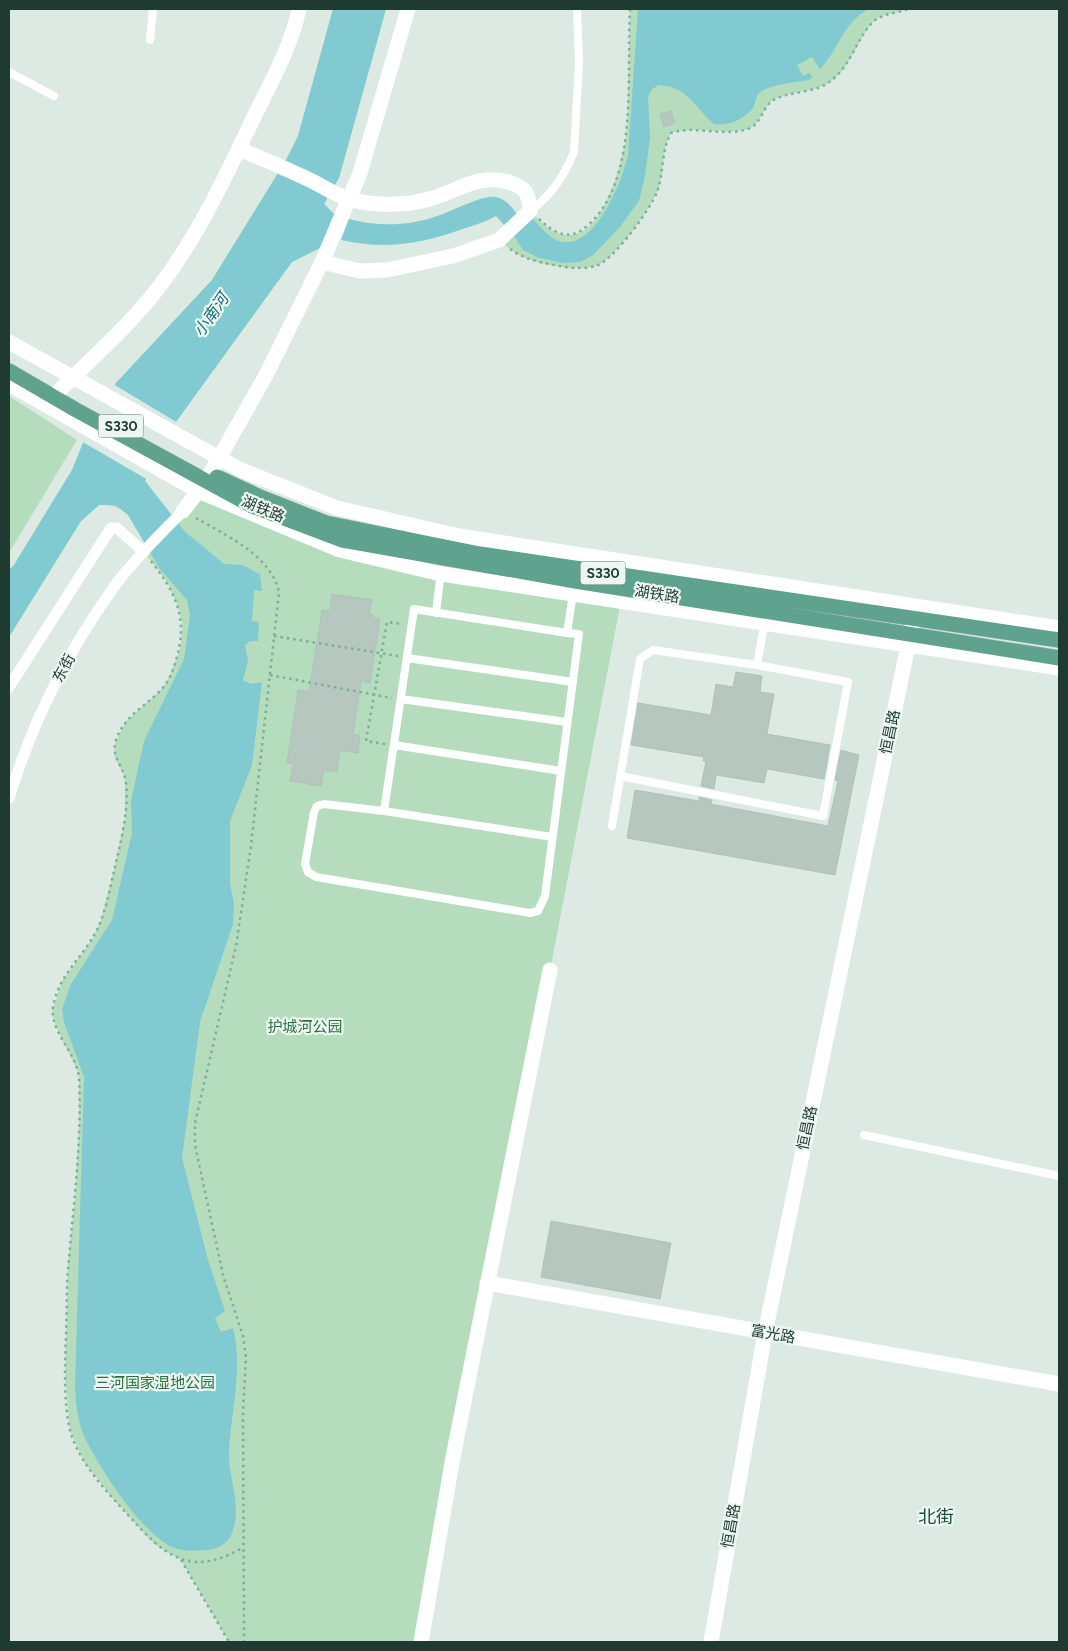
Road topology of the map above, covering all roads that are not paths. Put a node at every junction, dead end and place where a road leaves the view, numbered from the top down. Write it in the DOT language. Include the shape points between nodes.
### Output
graph roads {
  1 [pos="153,9"];
  2 [pos="300,9"];
  3 [pos="408,9"];
  4 [pos="577,9"];
  5 [pos="150,40"];
  6 [pos="9,72"];
  7 [pos="54,96"];
  8 [pos="239,149"];
  9 [pos="350,200"];
  10 [pos="530,212"];
  11 [pos="322,262"];
  12 [pos="9,342"];
  13 [pos="9,362"];
  14 [pos="9,371"];
  15 [pos="74,376"];
  16 [pos="9,384"];
  17 [pos="59,391"];
  18 [pos="76,411"];
  19 [pos="218,458"];
  20 [pos="204,482"];
  21 [pos="184,511"];
  22 [pos="144,552"];
  23 [pos="443,553"];
  24 [pos="440,574"];
  25 [pos="575,581"];
  26 [pos="436,612"];
  27 [pos="766,617"];
  28 [pos="914,617"];
  29 [pos="1059,628"];
  30 [pos="567,633"];
  31 [pos="910,640"];
  32 [pos="1059,640"];
  33 [pos="407,658"];
  34 [pos="1059,658"];
  35 [pos="757,665"];
  36 [pos="1059,668"];
  37 [pos="573,682"];
  38 [pos="9,687"];
  39 [pos="401,699"];
  40 [pos="568,722"];
  41 [pos="394,745"];
  42 [pos="561,771"];
  43 [pos="620,776"];
  44 [pos="9,798"];
  45 [pos="384,811"];
  46 [pos="612,826"];
  47 [pos="552,837"];
  48 [pos="550,970"];
  49 [pos="864,1135"];
  50 [pos="1059,1176"];
  51 [pos="487,1283"];
  52 [pos="764,1333"];
  53 [pos="1059,1384"];
  54 [pos="421,1642"];
  55 [pos="711,1642"];
  1 -- 5 [label="lane"];
  2 -- 8 [label="street" via="285,54"];
  3 -- 9 [label="street"];
  4 -- 10 [label="lane" via="579,62 574,152 548,194"];
  6 -- 7 [label="lane"];
  8 -- 9 [label="street"];
  8 -- 15 [label="street" via="217,193 159,288"];
  9 -- 10 [label="street" via="373,203 429,200 472,182 492,178 525,189"];
  9 -- 11 [label="street"];
  10 -- 11 [label="street" via="500,240 453,256 387,270 360,271"];
  11 -- 19 [label="street" via="266,375"];
  12 -- 15 [label="street"];
  13 -- 17 [label="main road, S330"];
  14 -- 18 [label="main road, S330"];
  15 -- 17 [label="street"];
  15 -- 19 [label="street"];
  16 -- 18 [label="street"];
  17 -- 18 [label="main road, S330"];
  18 -- 20 [label="main road, 湖铁路 / S330" via="159,451"];
  18 -- 20 [label="street" via="160,470"];
  19 -- 20 [label="street"];
  19 -- 29 [label="street" via="337,508 459,536"];
  20 -- 21 [label="street"];
  20 -- 23 [label="main road, 湖铁路 / S330" via="260,497 326,523"];
  20 -- 24 [label="street" via="340,550"];
  21 -- 22 [label="street, 东街"];
  22 -- 38 [label="street" via="117,528 111,528"];
  22 -- 44 [label="street, 东街" via="114,587 60,672 19,764"];
  23 -- 24 [label="lane"];
  23 -- 25 [label="main road, 湖铁路 / S330"];
  24 -- 25 [label="street"];
  24 -- 26 [label="lane"];
  25 -- 27 [label="main road, 湖铁路 / S330"];
  25 -- 28 [label="main road, 湖铁路 / S330"];
  25 -- 30 [label="lane"];
  26 -- 30 [label="lane"];
  26 -- 33 [label="lane" via="414,609"];
  27 -- 31 [label="main road, 湖铁路 / S330"];
  27 -- 35 [label="lane"];
  28 -- 31 [label="street, 恒昌路"];
  28 -- 32 [label="main road, 湖铁路 / S330"];
  30 -- 37 [label="lane" via="580,634"];
  31 -- 34 [label="main road, 湖铁路 / S330"];
  31 -- 36 [label="street"];
  31 -- 52 [label="street, 恒昌路"];
  33 -- 37 [label="lane"];
  33 -- 39 [label="lane"];
  35 -- 43 [label="lane" via="653,650 645,654 640,659"];
  35 -- 43 [label="lane" via="848,682 823,816"];
  37 -- 40 [label="lane"];
  39 -- 40 [label="lane"];
  39 -- 41 [label="lane"];
  40 -- 42 [label="lane"];
  41 -- 42 [label="lane"];
  41 -- 45 [label="lane"];
  42 -- 47 [label="lane"];
  43 -- 46 [label="lane"];
  45 -- 47 [label="lane"];
  45 -- 47 [label="lane" via="324,804 317,806 305,864 308,872 316,877 530,913 538,911 543,904"];
  48 -- 51 [label="street"];
  49 -- 50 [label="lane"];
  51 -- 52 [label="street, 富光路"];
  51 -- 54 [label="street"];
  52 -- 53 [label="street, 富光路"];
  52 -- 55 [label="street, 恒昌路"];
}
